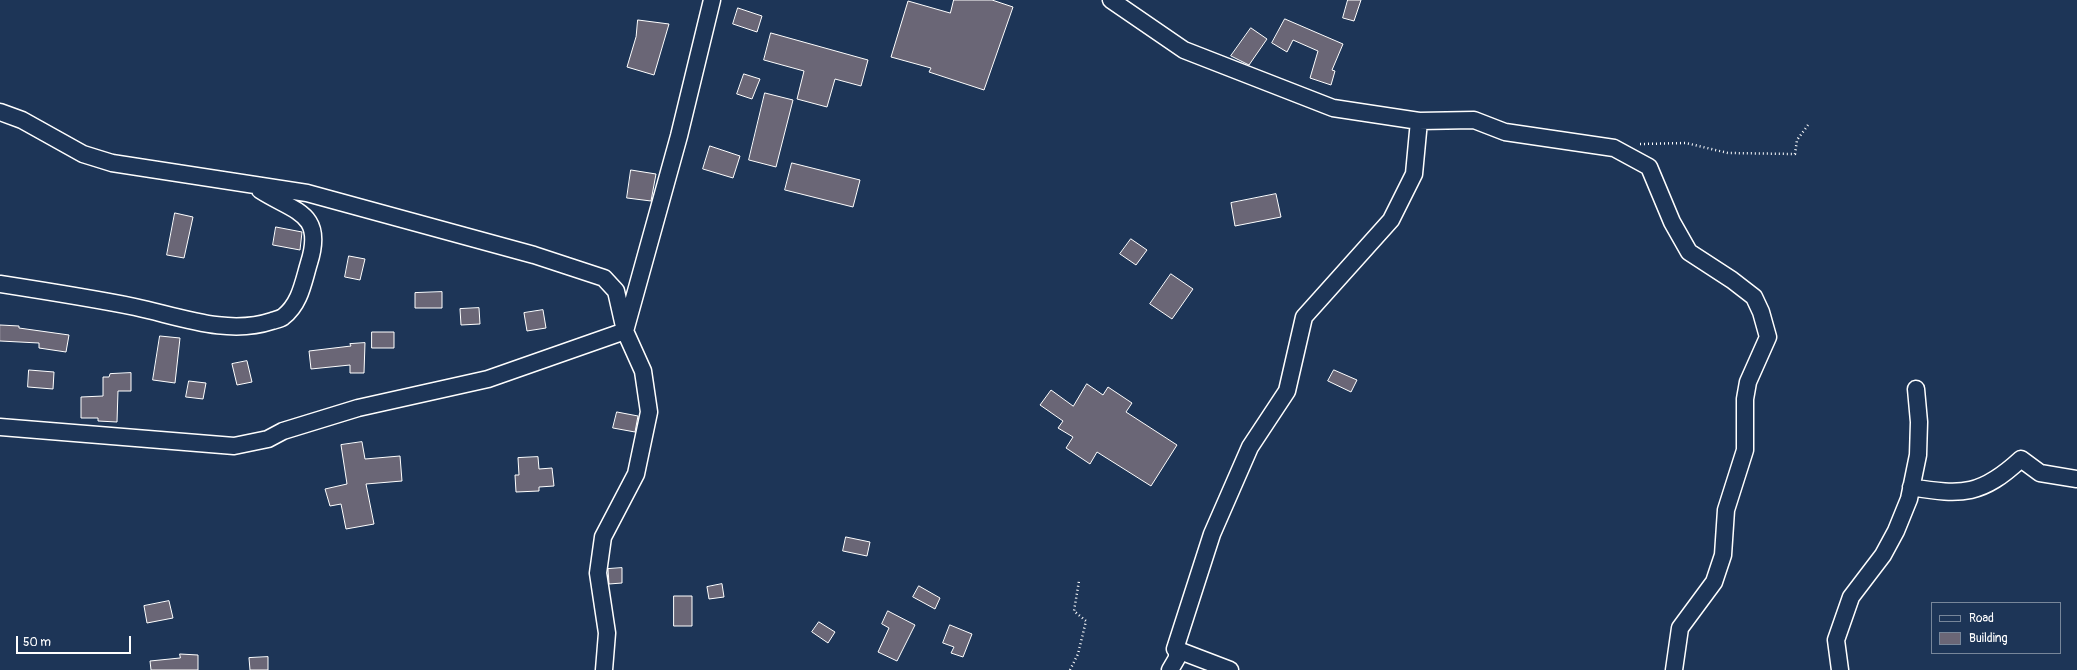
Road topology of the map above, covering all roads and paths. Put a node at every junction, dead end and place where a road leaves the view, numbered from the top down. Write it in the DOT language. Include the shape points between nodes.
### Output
graph roads {
  1 [pos="712,0"];
  2 [pos="1111,0"];
  3 [pos="0,112"];
  4 [pos="1419,121"];
  5 [pos="1808,125"];
  6 [pos="1614,148"];
  7 [pos="253,186"];
  8 [pos="0,284"];
  9 [pos="625,331"];
  10 [pos="1916,390"];
  11 [pos="0,427"];
  12 [pos="2077,479"];
  13 [pos="1912,487"];
  14 [pos="1079,581"];
  15 [pos="1177,650"];
  16 [pos="604,670"];
  17 [pos="1070,670"];
  18 [pos="1170,670"];
  19 [pos="1230,670"];
  20 [pos="1674,670"];
  21 [pos="1840,670"];
  1 -- 9 [label="street"];
  2 -- 4 [label="street" via="1184,50 1333,108"];
  3 -- 7 [label="street" via="22,120 83,154 112,163"];
  4 -- 6 [label="street" via="1474,120 1505,132"];
  4 -- 15 [label="street" via="1414,174 1391,220 1304,317 1287,392 1250,448 1212,534 1175,649"];
  5 -- 6 [label="path" via="1797,140 1795,154 1728,153 1686,143 1640,144"];
  6 -- 20 [label="street" via="1649,167 1672,222 1689,252 1754,297 1768,337 1748,382 1745,399 1745,450 1726,510 1723,555 1714,582 1680,628"];
  7 -- 8 [label="street" via="296,209 311,223 314,242 298,300 283,317 244,326 191,321 136,307"];
  7 -- 9 [label="street" via="307,193 380,212 534,255 604,278 616,291"];
  9 -- 11 [label="street" via="488,379 358,408 283,431 268,439 234,446"];
  9 -- 16 [label="street" via="643,372 649,412 636,474 603,537 598,573 607,634"];
  10 -- 13 [label="street" via="1919,422 1918,455"];
  12 -- 13 [label="street" via="2040,473 2021,459 1984,487 1963,492 1937,492"];
  13 -- 21 [label="street" via="1886,549 1851,597 1836,640"];
  14 -- 17 [label="path" via="1074,611 1086,620 1078,654"];
  15 -- 18 [label="street" via="1177,658"];
  15 -- 19 [label="street"];
}
